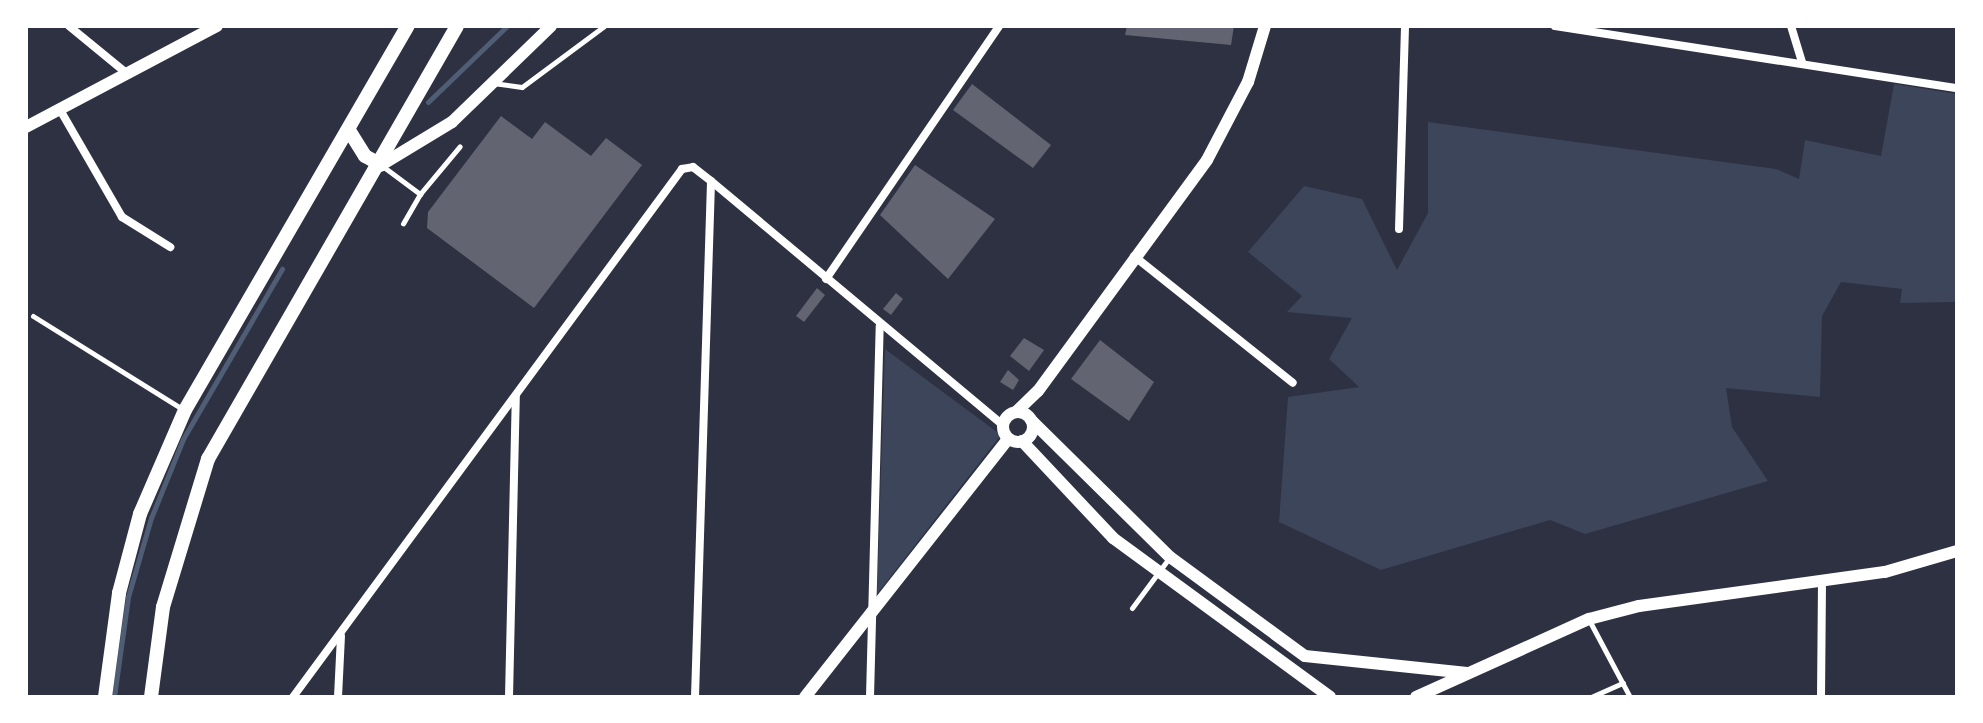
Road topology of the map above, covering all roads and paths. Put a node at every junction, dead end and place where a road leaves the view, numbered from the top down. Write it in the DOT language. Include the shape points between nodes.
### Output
graph roads {
  1 [pos="69,26"];
  2 [pos="217,26"];
  3 [pos="408,26"];
  4 [pos="457,26"];
  5 [pos="551,26"];
  6 [pos="604,26"];
  7 [pos="999,26"];
  8 [pos="1265,26"];
  9 [pos="1405,26"];
  10 [pos="1555,26"];
  11 [pos="1791,26"];
  12 [pos="1802,63"];
  13 [pos="125,72"];
  14 [pos="492,83"];
  15 [pos="1957,88"];
  16 [pos="59,108"];
  17 [pos="26,127"];
  18 [pos="350,132"];
  19 [pos="460,146"];
  20 [pos="381,165"];
  21 [pos="711,181"];
  22 [pos="420,194"];
  23 [pos="403,224"];
  24 [pos="1399,229"];
  25 [pos="170,247"];
  26 [pos="1133,256"];
  27 [pos="826,279"];
  28 [pos="33,316"];
  29 [pos="880,326"];
  30 [pos="1293,383"];
  31 [pos="1038,391"];
  32 [pos="516,397"];
  33 [pos="185,410"];
  34 [pos="1016,412"];
  35 [pos="1030,419"];
  36 [pos="1003,425"];
  37 [pos="1008,439"];
  38 [pos="1022,441"];
  39 [pos="1957,551"];
  40 [pos="1170,557"];
  41 [pos="1157,571"];
  42 [pos="1822,579"];
  43 [pos="1132,608"];
  44 [pos="870,611"];
  45 [pos="1589,619"];
  46 [pos="341,635"];
  47 [pos="1470,674"];
  48 [pos="1623,683"];
  49 [pos="105,697"];
  50 [pos="151,697"];
  51 [pos="293,697"];
  52 [pos="338,697"];
  53 [pos="509,697"];
  54 [pos="695,697"];
  55 [pos="805,697"];
  56 [pos="870,697"];
  57 [pos="1330,697"];
  58 [pos="1416,697"];
  59 [pos="1591,697"];
  60 [pos="1630,697"];
  61 [pos="1821,697"];
  1 -- 13 [label="street"];
  2 -- 13 [label="street"];
  3 -- 18 [label="main road"];
  4 -- 20 [label="main road"];
  5 -- 14 [label="street"];
  6 -- 14 [label="lane" via="522,87"];
  7 -- 27 [label="street"];
  8 -- 26 [label="street" via="1248,82 1207,160"];
  9 -- 24 [label="street"];
  10 -- 12 [label="street"];
  11 -- 12 [label="street"];
  12 -- 15 [label="street"];
  13 -- 16 [label="street"];
  14 -- 20 [label="street" via="452,122"];
  16 -- 17 [label="street"];
  16 -- 25 [label="street" via="122,217"];
  18 -- 20 [label="main road" via="365,156"];
  18 -- 33 [label="main road"];
  19 -- 22 [label="lane"];
  20 -- 22 [label="lane"];
  20 -- 50 [label="main road" via="208,459 163,607"];
  21 -- 27 [label="street"];
  21 -- 32 [label="street" via="693,167 682,169"];
  21 -- 54 [label="street"];
  22 -- 23 [label="lane"];
  26 -- 30 [label="street"];
  26 -- 31 [label="street"];
  27 -- 29 [label="street"];
  28 -- 33 [label="lane"];
  29 -- 36 [label="street"];
  29 -- 44 [label="street"];
  31 -- 34 [label="street"];
  31 -- 35 [label="street"];
  32 -- 46 [label="street"];
  32 -- 53 [label="street"];
  33 -- 49 [label="main road" via="140,514 119,593"];
  34 -- 35 [label="street"];
  34 -- 36 [label="street"];
  35 -- 38 [label="street" via="1029,437"];
  35 -- 40 [label="street"];
  36 -- 37 [label="street"];
  37 -- 38 [label="street"];
  37 -- 44 [label="street"];
  38 -- 41 [label="street" via="1113,538"];
  39 -- 42 [label="street" via="1885,572"];
  40 -- 41 [label="lane"];
  40 -- 47 [label="street" via="1305,656"];
  41 -- 43 [label="lane"];
  41 -- 57 [label="street"];
  42 -- 45 [label="street" via="1639,606"];
  42 -- 61 [label="street"];
  44 -- 55 [label="street"];
  44 -- 56 [label="street"];
  45 -- 47 [label="street"];
  45 -- 48 [label="lane"];
  46 -- 51 [label="street"];
  46 -- 52 [label="street"];
  47 -- 58 [label="street"];
  48 -- 59 [label="lane"];
  48 -- 60 [label="lane"];
}
